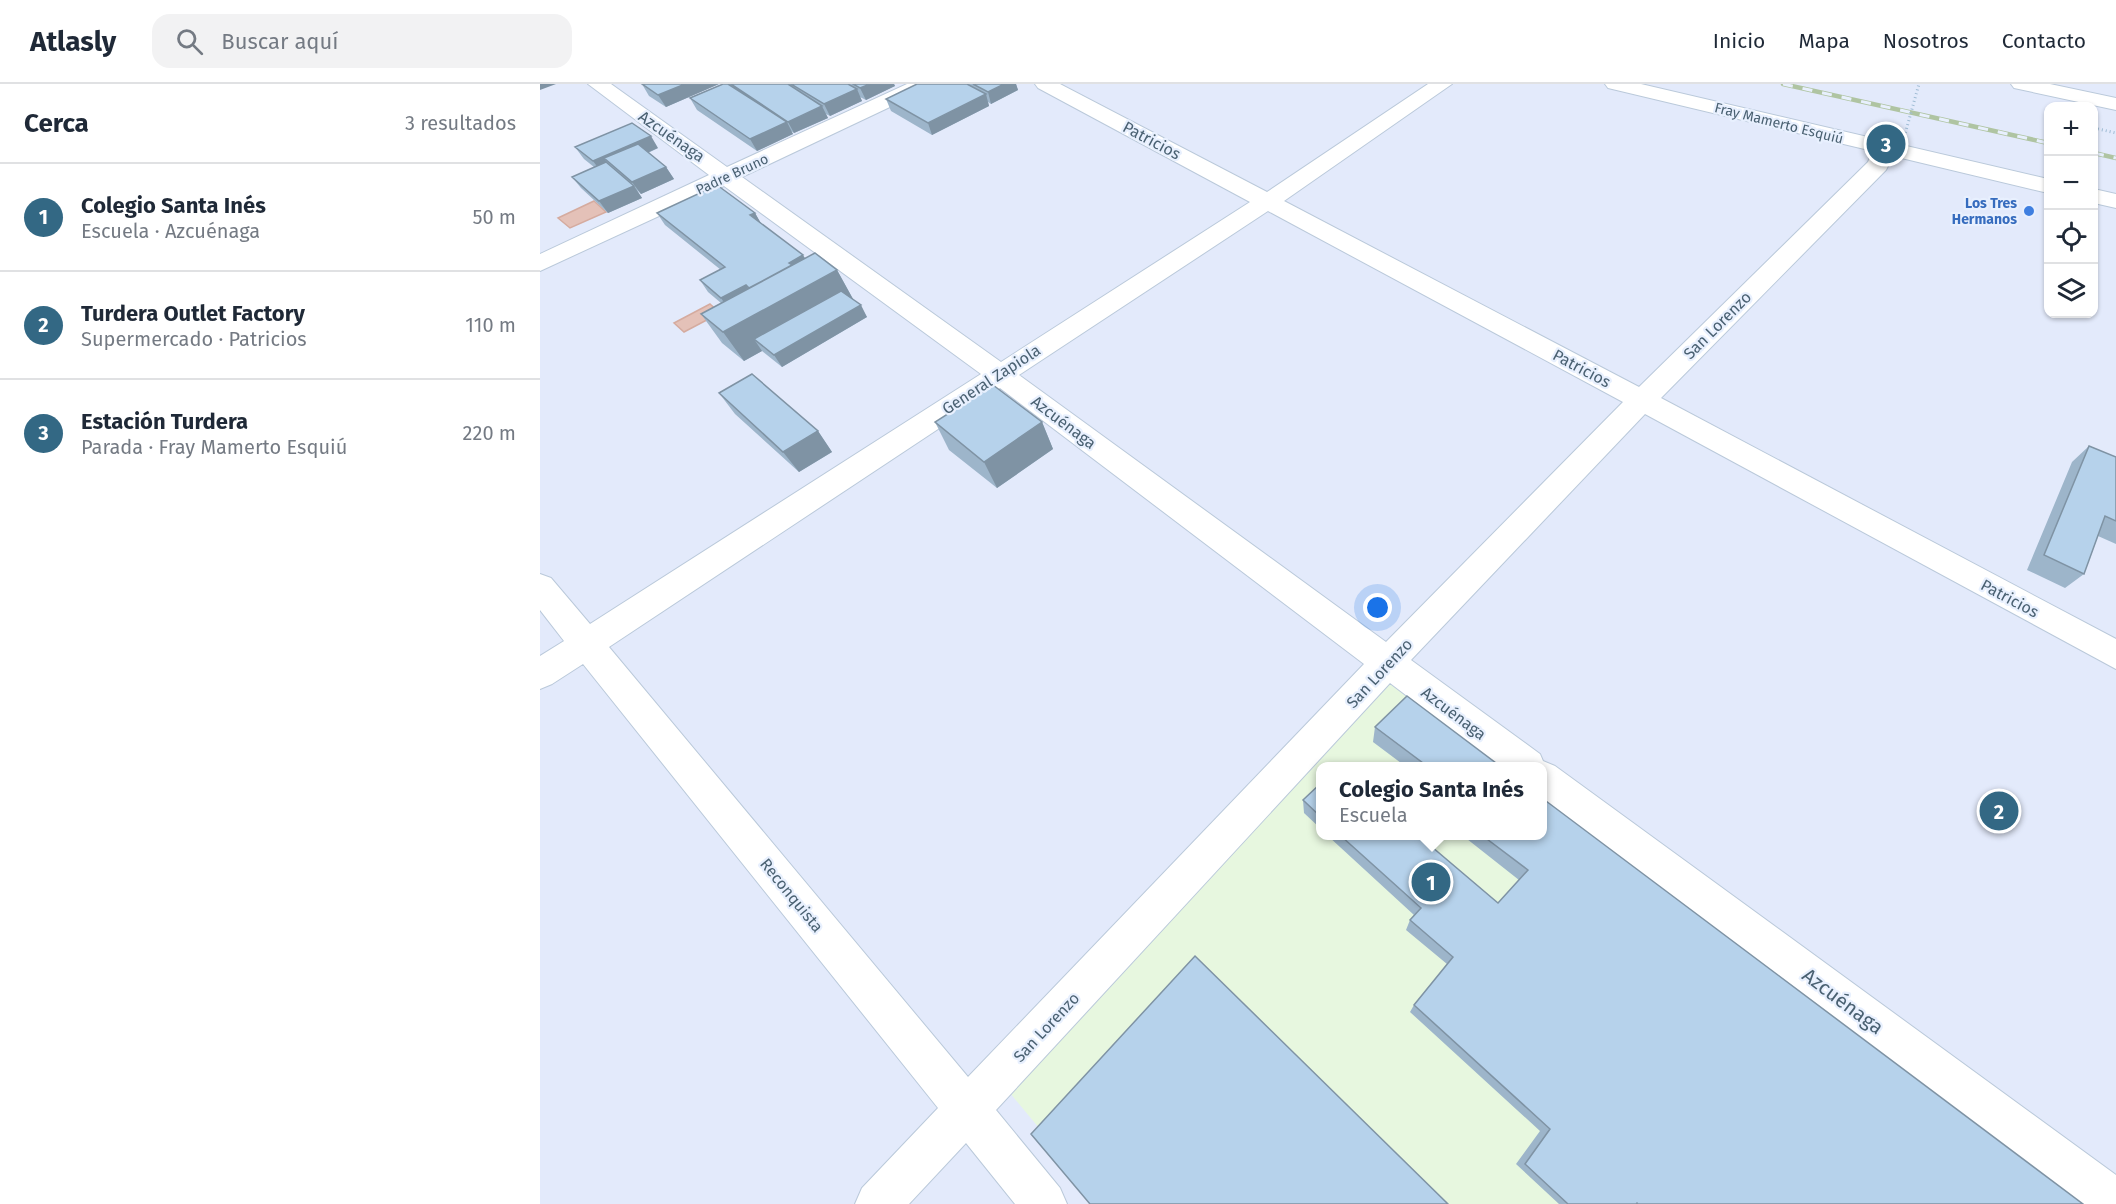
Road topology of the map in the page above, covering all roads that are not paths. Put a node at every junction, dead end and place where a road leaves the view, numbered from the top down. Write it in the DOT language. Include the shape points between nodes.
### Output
graph roads {
  1 [pos="598,84"];
  2 [pos="923,84"];
  3 [pos="1045,84"];
  4 [pos="1442,84"];
  5 [pos="1615,84"];
  6 [pos="2024,84"];
  7 [pos="2116,104"];
  8 [pos="1892,150"];
  9 [pos="728,176"];
  10 [pos="2044,185"];
  11 [pos="2098,197"];
  12 [pos="1268,201"];
  13 [pos="2116,201"];
  14 [pos="540,263"];
  15 [pos="999,374"];
  16 [pos="1642,400"];
  17 [pos="540,587"];
  18 [pos="586,643"];
  19 [pos="2116,655"];
  20 [pos="1387,663"];
  21 [pos="540,674"];
  22 [pos="1522,762"];
  23 [pos="1547,782"];
  24 [pos="968,1111"];
  25 [pos="2116,1203"];
  26 [pos="878,1204"];
  27 [pos="1044,1204"];
  1 -- 9 [label="street, Azcuénaga"];
  2 -- 9 [label="street, Padre Bruno"];
  3 -- 12 [label="street, Patricios"];
  4 -- 12 [label="street, General Zapiola"];
  5 -- 8 [label="street, Fray Mamerto Esquiú"];
  6 -- 7 [label="street"];
  8 -- 10 [label="street, Fray Mamerto Esquiú"];
  8 -- 16 [label="street, San Lorenzo"];
  9 -- 14 [label="street, Padre Bruno"];
  9 -- 15 [label="street, Azcuénaga"];
  11 -- 13 [label="street"];
  12 -- 15 [label="street, General Zapiola"];
  12 -- 16 [label="street, Patricios"];
  15 -- 18 [label="street, General Zapiola"];
  15 -- 20 [label="street, Azcuénaga"];
  16 -- 19 [label="street, Patricios"];
  16 -- 20 [label="street, San Lorenzo"];
  17 -- 18 [label="street, Reconquista"];
  18 -- 21 [label="street, General Zapiola"];
  18 -- 24 [label="street, Reconquista"];
  20 -- 22 [label="street, Azcuénaga"];
  20 -- 24 [label="street, San Lorenzo"];
  23 -- 25 [label="street, Azcuénaga"];
  24 -- 26 [label="street, San Lorenzo"];
  24 -- 27 [label="street, Reconquista"];
}
